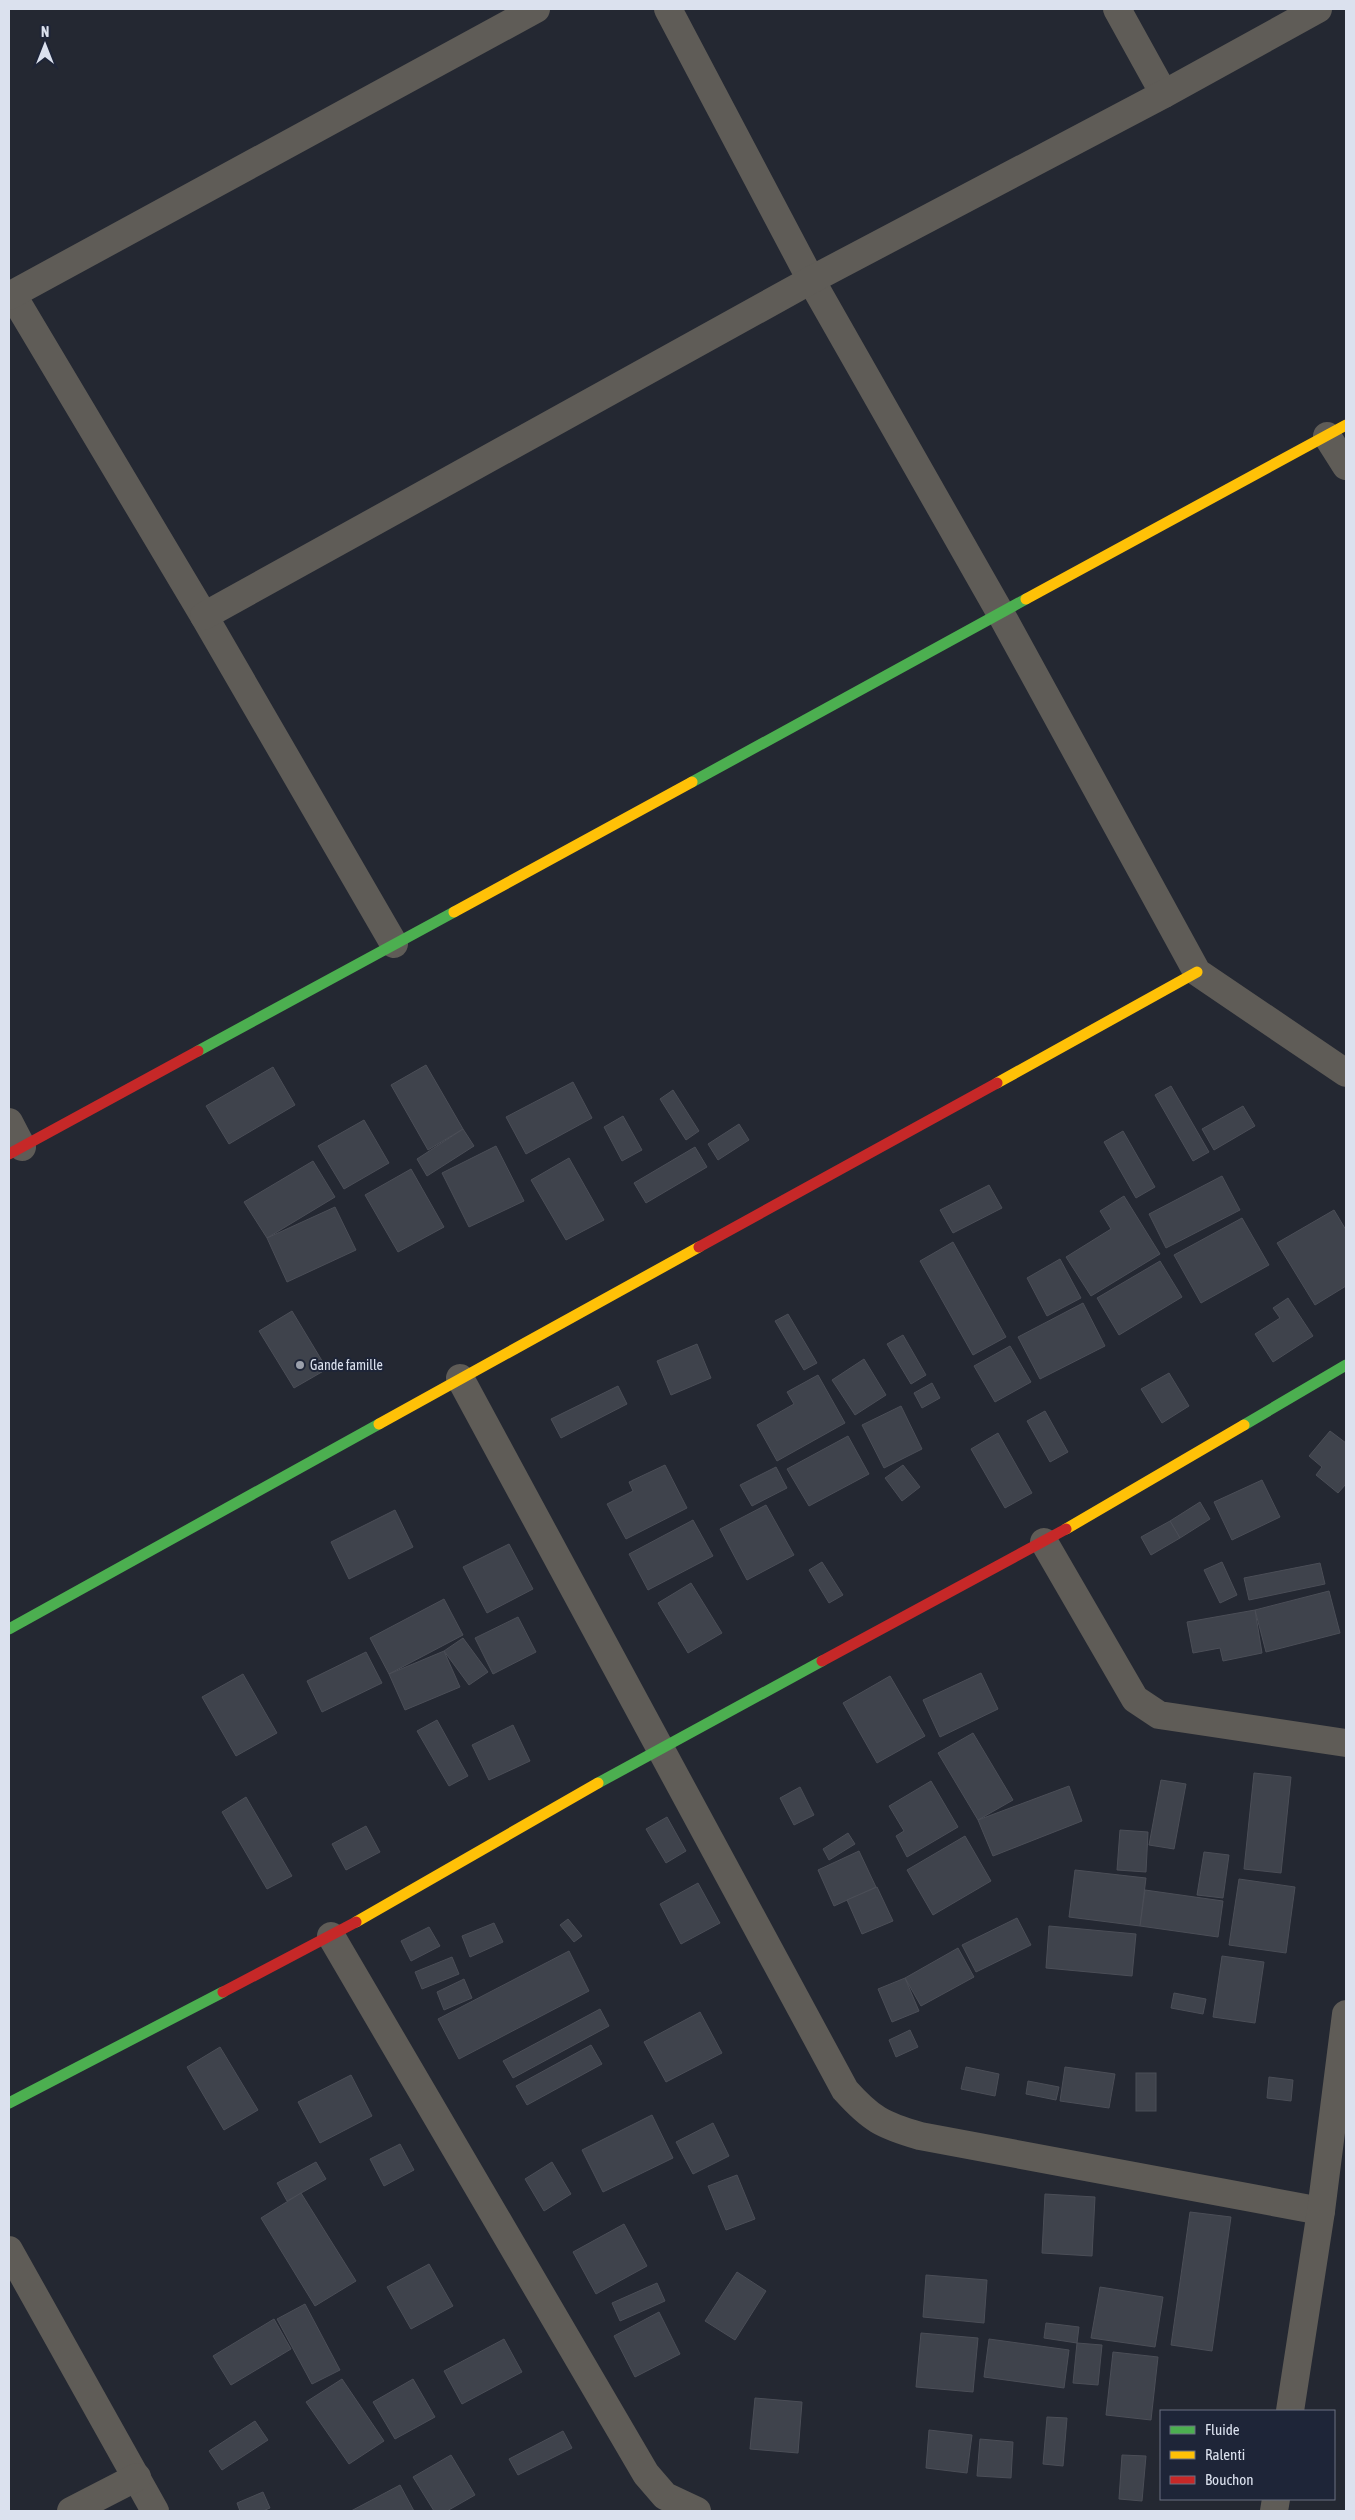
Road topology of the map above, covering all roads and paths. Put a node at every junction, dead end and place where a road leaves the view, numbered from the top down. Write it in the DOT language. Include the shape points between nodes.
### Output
graph roads {
  1 [pos="536,9"];
  2 [pos="668,9"];
  3 [pos="1117,9"];
  4 [pos="1318,9"];
  5 [pos="1164,94"];
  6 [pos="811,280"];
  7 [pos="10,295"];
  8 [pos="1336,431"];
  9 [pos="1346,466"];
  10 [pos="1001,614"];
  11 [pos="204,616"];
  12 [pos="394,944"];
  13 [pos="1197,972"];
  14 [pos="1346,1073"];
  15 [pos="9,1122"];
  16 [pos="16,1151"];
  17 [pos="1346,1365"];
  18 [pos="460,1378"];
  19 [pos="1044,1542"];
  20 [pos="9,1629"];
  21 [pos="1346,1743"];
  22 [pos="659,1748"];
  23 [pos="331,1936"];
  24 [pos="1346,2014"];
  25 [pos="9,2103"];
  26 [pos="1321,2211"];
  27 [pos="9,2250"];
  28 [pos="1290,2410"];
  29 [pos="136,2477"];
  30 [pos="71,2511"];
  31 [pos="155,2511"];
  32 [pos="697,2511"];
  1 -- 7 [label="street"];
  2 -- 6 [label="street"];
  3 -- 5 [label="street"];
  4 -- 5 [label="street"];
  5 -- 6 [label="street"];
  6 -- 10 [label="street"];
  6 -- 11 [label="street"];
  7 -- 11 [label="street"];
  8 -- 9 [label="street"];
  8 -- 10 [label="street"];
  10 -- 12 [label="street"];
  10 -- 13 [label="street"];
  11 -- 12 [label="street"];
  12 -- 16 [label="street"];
  13 -- 14 [label="street"];
  13 -- 18 [label="street"];
  15 -- 16 [label="street"];
  17 -- 19 [label="street"];
  18 -- 20 [label="street"];
  18 -- 22 [label="street"];
  19 -- 21 [label="street" via="1135,1699 1146,1708 1159,1716"];
  19 -- 22 [label="street"];
  22 -- 23 [label="street"];
  22 -- 26 [label="street" via="845,2090 867,2114 893,2128 920,2136"];
  23 -- 25 [label="street"];
  23 -- 32 [label="street" via="646,2474 665,2496"];
  24 -- 26 [label="street"];
  26 -- 28 [label="street"];
  27 -- 29 [label="street"];
  29 -- 30 [label="street"];
  29 -- 31 [label="street"];
}
